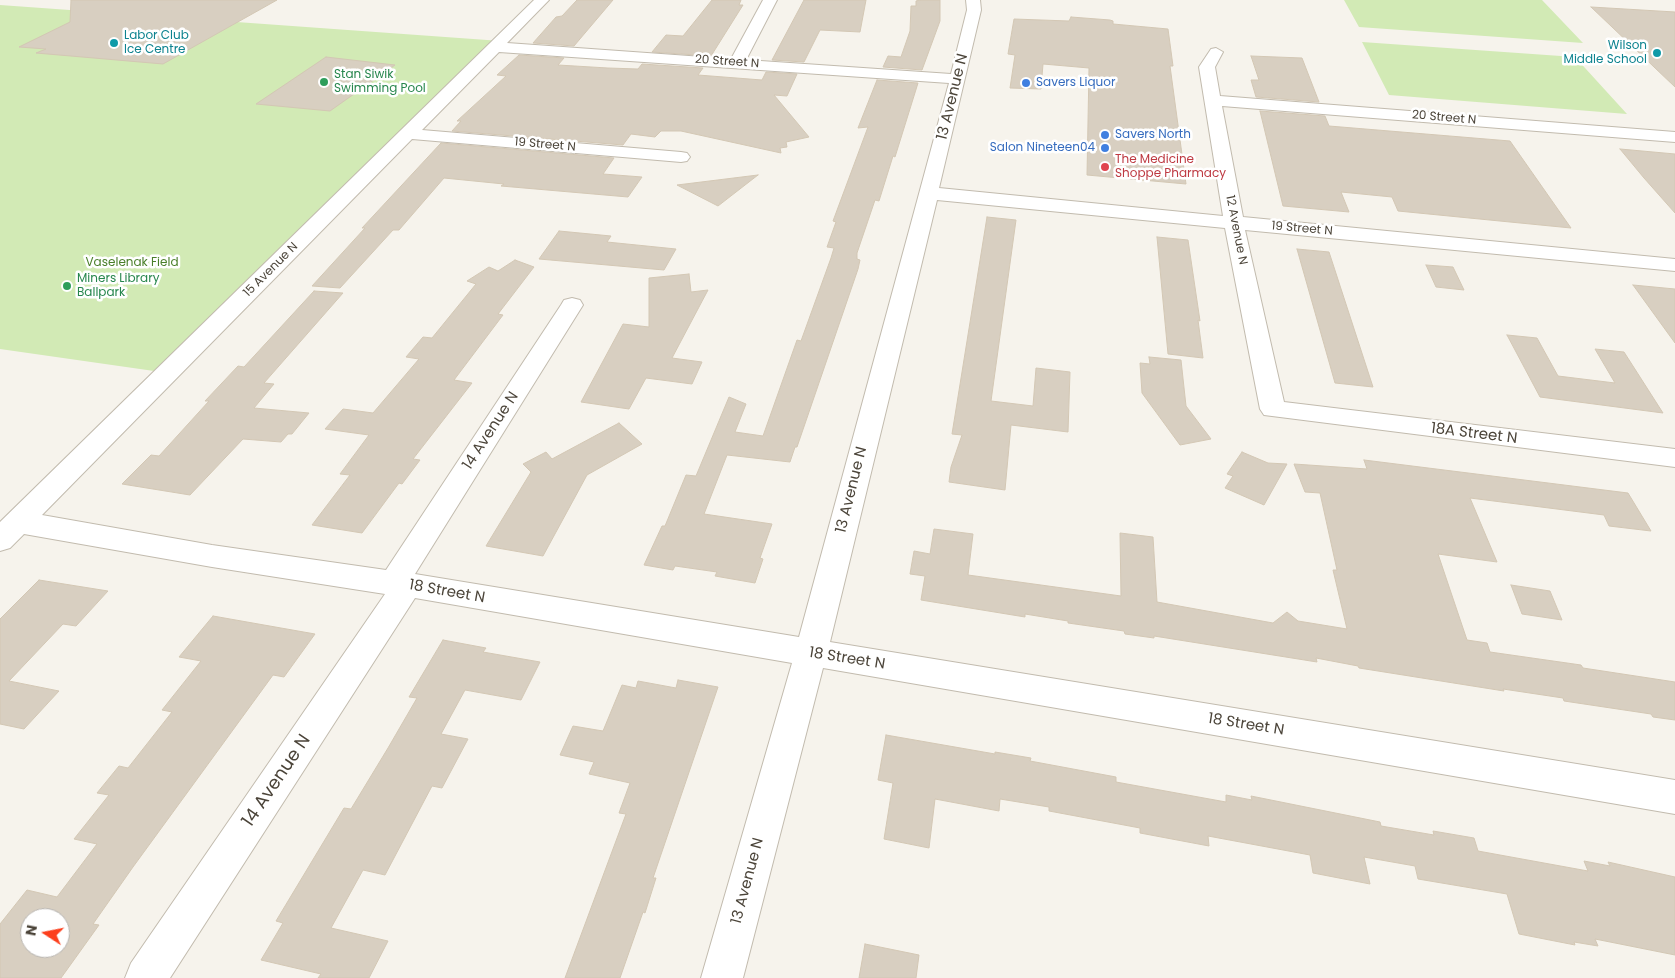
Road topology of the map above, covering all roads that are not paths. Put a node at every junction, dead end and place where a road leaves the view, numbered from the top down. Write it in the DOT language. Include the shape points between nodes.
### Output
graph roads {
  1 [pos="542,0"];
  2 [pos="770,0"];
  3 [pos="973,0"];
  4 [pos="496,47"];
  5 [pos="1216,52"];
  6 [pos="737,62"];
  7 [pos="958,79"];
  8 [pos="1212,100"];
  9 [pos="409,134"];
  10 [pos="1675,137"];
  11 [pos="681,157"];
  12 [pos="928,192"];
  13 [pos="1234,222"];
  14 [pos="1675,265"];
  15 [pos="572,305"];
  16 [pos="1273,410"];
  17 [pos="1671,464"];
  18 [pos="9,531"];
  19 [pos="401,584"];
  20 [pos="810,653"];
  21 [pos="1675,797"];
  22 [pos="146,978"];
  23 [pos="722,978"];
  1 -- 4 [label="street, 15 Avenue N"];
  2 -- 6 [label="street"];
  3 -- 7 [label="street, 13 Avenue N" via="974,10"];
  4 -- 6 [label="street, 20 Street N"];
  4 -- 9 [label="street, 15 Avenue N"];
  5 -- 8 [label="street, 12 Avenue N" via="1208,67"];
  6 -- 7 [label="street, 20 Street N"];
  7 -- 12 [label="street, 13 Avenue N"];
  8 -- 10 [label="street, 20 Street N"];
  8 -- 13 [label="street, 12 Avenue N"];
  9 -- 11 [label="street, 19 Street N"];
  9 -- 18 [label="street, 15 Avenue N"];
  12 -- 13 [label="street, 19 Street N"];
  12 -- 20 [label="street, 13 Avenue N"];
  13 -- 14 [label="street, 19 Street N"];
  13 -- 16 [label="street, 12 Avenue N"];
  15 -- 19 [label="street, 14 Avenue N"];
  16 -- 17 [label="street, 18A Street N"];
  18 -- 19 [label="street, 18 Street N"];
  19 -- 20 [label="street, 18 Street N"];
  19 -- 22 [label="street, 14 Avenue N"];
  20 -- 21 [label="street, 18 Street N"];
  20 -- 23 [label="street, 13 Avenue N"];
}
